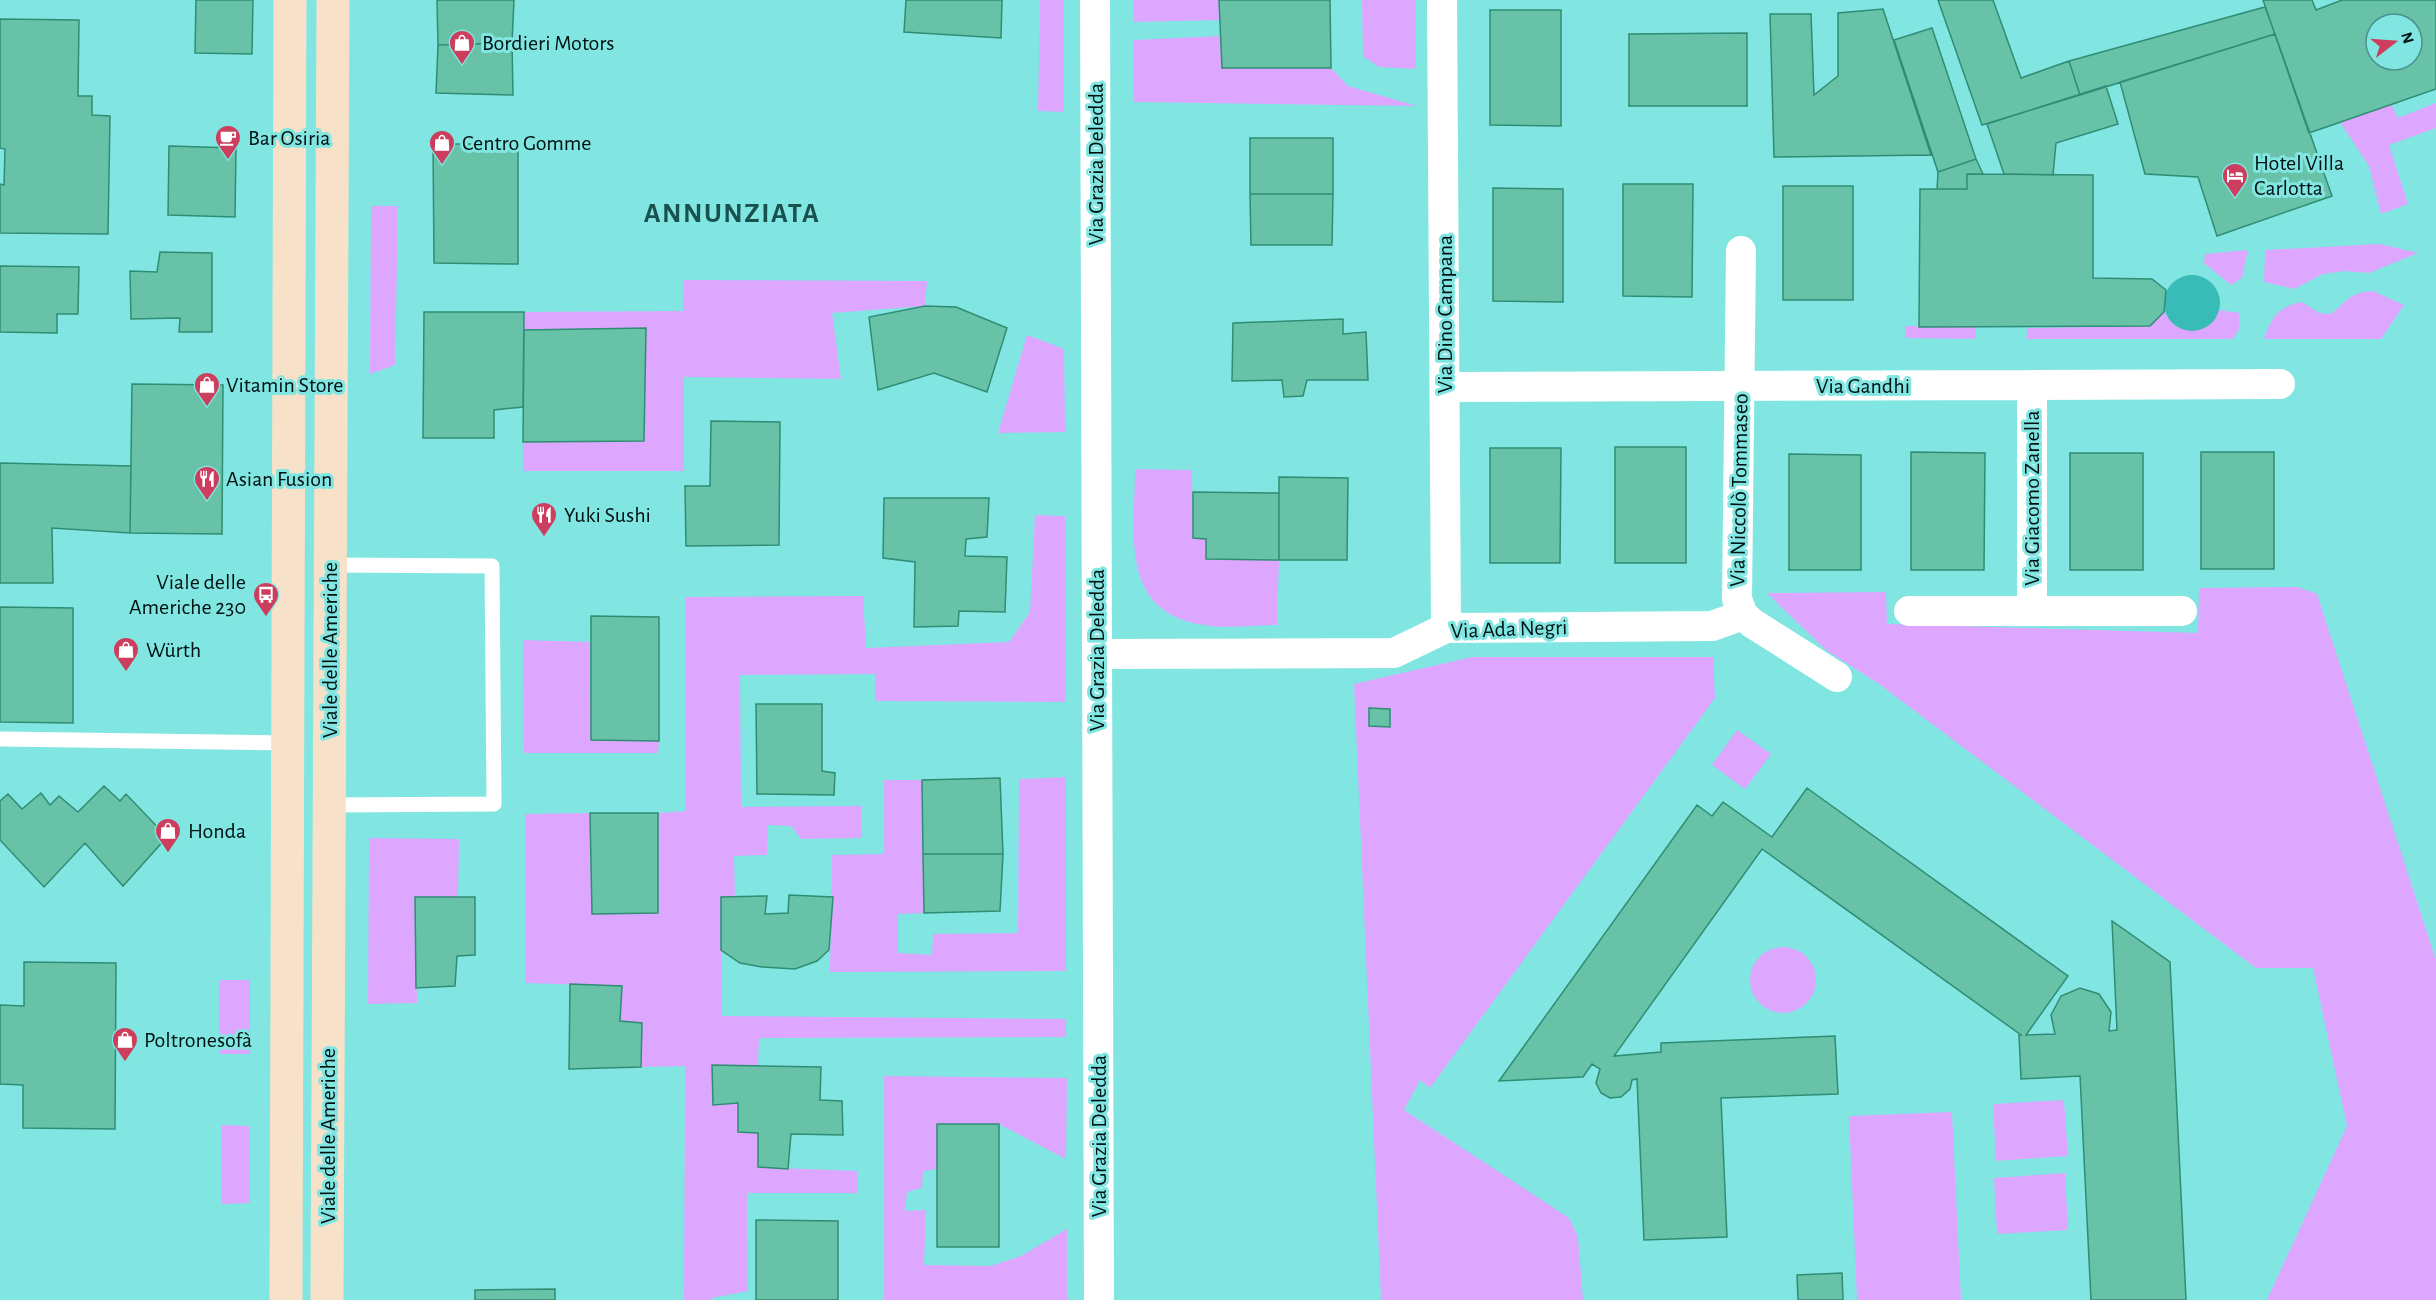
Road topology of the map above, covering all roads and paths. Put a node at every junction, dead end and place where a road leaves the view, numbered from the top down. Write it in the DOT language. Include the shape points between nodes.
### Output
graph roads {
  1 [pos="290,0"];
  2 [pos="333,0"];
  3 [pos="1095,0"];
  4 [pos="1442,0"];
  5 [pos="1741,251"];
  6 [pos="2280,384"];
  7 [pos="2032,385"];
  8 [pos="1446,387"];
  9 [pos="1740,387"];
  10 [pos="330,565"];
  11 [pos="1908,611"];
  12 [pos="2032,611"];
  13 [pos="2182,611"];
  14 [pos="1743,615"];
  15 [pos="1446,628"];
  16 [pos="1098,654"];
  17 [pos="1837,677"];
  18 [pos="0,739"];
  19 [pos="287,743"];
  20 [pos="329,805"];
  21 [pos="286,1300"];
  22 [pos="327,1300"];
  23 [pos="1099,1300"];
  1 -- 19 [label="main road, Viale delle Americhe"];
  2 -- 10 [label="main road, Viale delle Americhe"];
  3 -- 16 [label="street, Via Grazia Deledda"];
  4 -- 8 [label="street, Via Dino Campana"];
  5 -- 9 [label="street, Via Niccolò Tommaseo"];
  6 -- 7 [label="street, Via Gandhi"];
  7 -- 9 [label="street, Via Gandhi"];
  7 -- 12 [label="street, Via Giacomo Zanella"];
  8 -- 9 [label="street, Via Gandhi"];
  8 -- 15 [label="street, Via Dino Campana"];
  9 -- 14 [label="street, Via Niccolò Tommaseo" via="1737,599"];
  10 -- 20 [label="main road, Viale delle Americhe"];
  10 -- 20 [label="lane" via="492,566 494,804"];
  11 -- 12 [label="street"];
  12 -- 13 [label="street"];
  14 -- 15 [label="street, Via Ada Negri" via="1712,626"];
  14 -- 17 [label="street, Via Niccolò Tommaseo"];
  15 -- 16 [label="street, Via Ada Negri" via="1394,652"];
  16 -- 23 [label="street, Via Grazia Deledda"];
  18 -- 19 [label="lane"];
  19 -- 21 [label="main road, Viale delle Americhe"];
  20 -- 22 [label="main road, Viale delle Americhe"];
}
